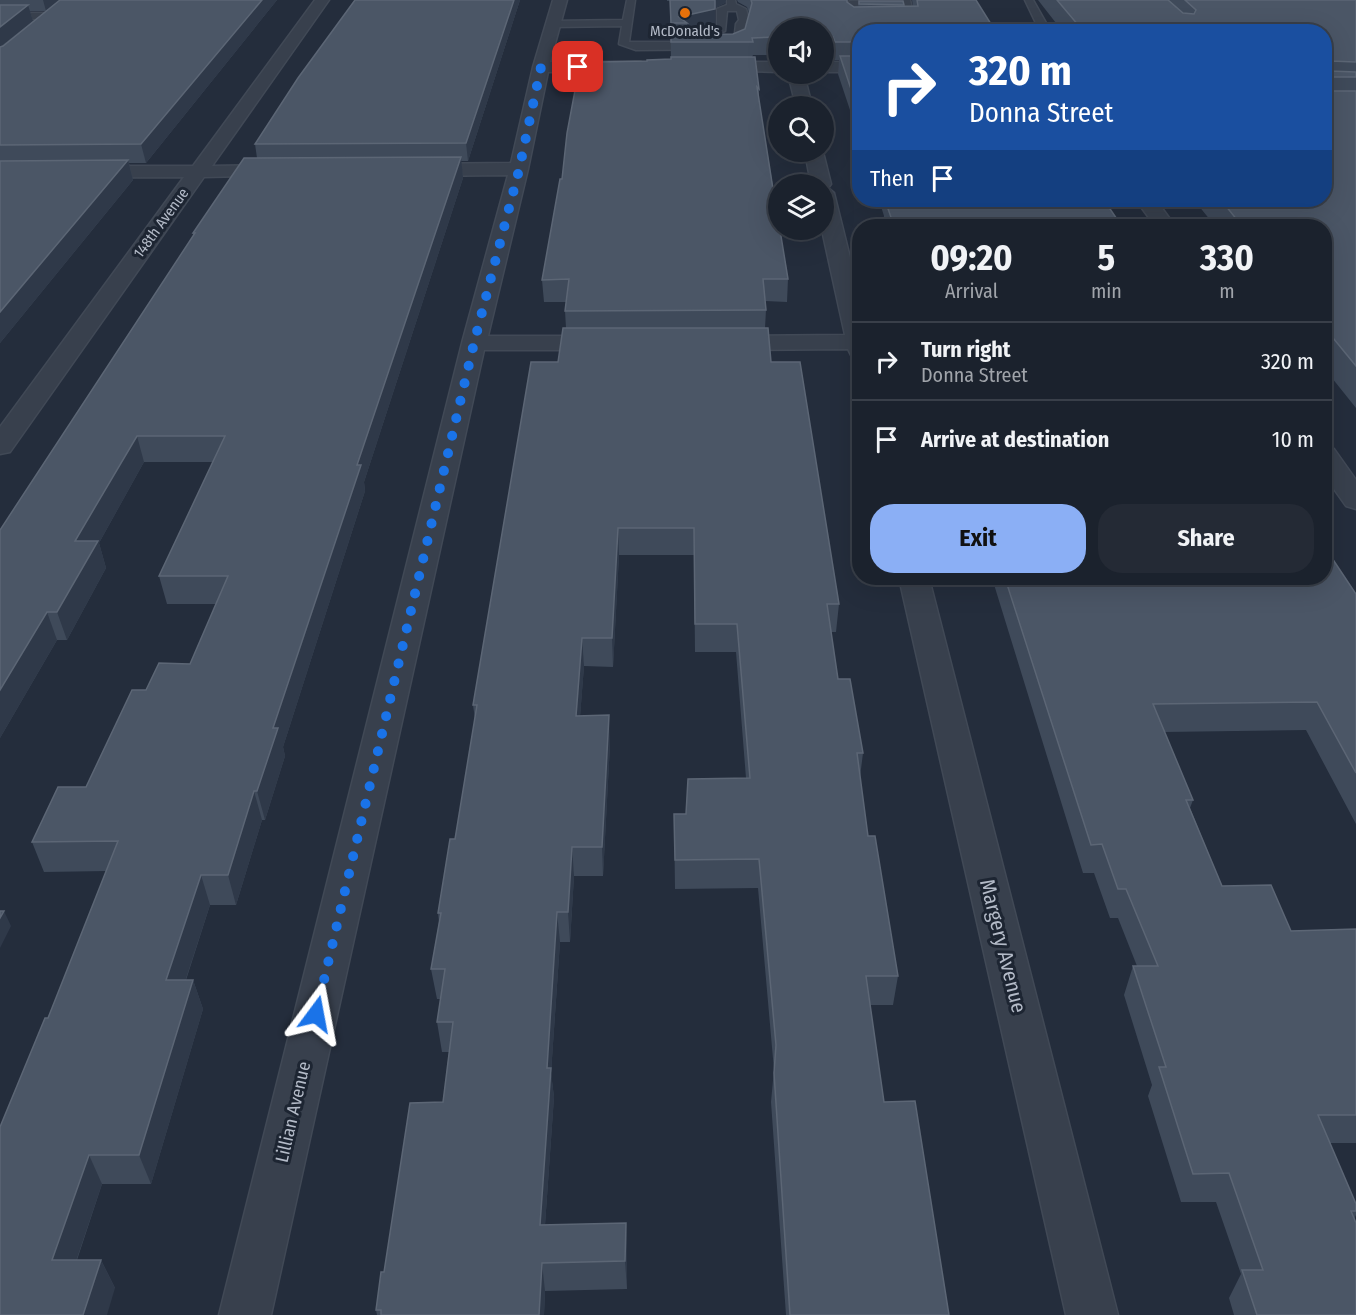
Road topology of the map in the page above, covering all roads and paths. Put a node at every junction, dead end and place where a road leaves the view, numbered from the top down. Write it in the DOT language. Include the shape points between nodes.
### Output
graph roads {
  1 [pos="322,0"];
  2 [pos="631,0"];
  3 [pos="1029,0"];
  4 [pos="906,2"];
  5 [pos="732,3"];
  6 [pos="66,5"];
  7 [pos="557,12"];
  8 [pos="0,16"];
  9 [pos="53,16"];
  10 [pos="877,19"];
  11 [pos="888,19"];
  12 [pos="627,23"];
  13 [pos="1040,24"];
  14 [pos="722,28"];
  15 [pos="35,30"];
  16 [pos="637,34"];
  17 [pos="670,35"];
  18 [pos="625,37"];
  19 [pos="541,67"];
  20 [pos="657,67"];
  21 [pos="691,67"];
  22 [pos="768,67"];
  23 [pos="834,67"];
  24 [pos="852,67"];
  25 [pos="396,170"];
  26 [pos="519,170"];
  27 [pos="301,171"];
  28 [pos="0,172"];
  29 [pos="198,172"];
  30 [pos="834,237"];
  31 [pos="852,316"];
  32 [pos="474,343"];
  33 [pos="629,343"];
  34 [pos="701,343"];
  35 [pos="852,346"];
  36 [pos="0,446"];
  37 [pos="1332,466"];
  38 [pos="1356,500"];
  39 [pos="916,585"];
  40 [pos="245,1315"];
  41 [pos="1092,1315"];
  1 -- 29 [label="street, 148th Avenue"];
  2 -- 12 [label="lane"];
  3 -- 13 [label="lane"];
  4 -- 10 [label="lane" via="850,4 853,18"];
  4 -- 11 [label="lane" via="912,19"];
  5 -- 14 [label="lane" via="722,9"];
  5 -- 18 [label="lane" via="741,9 744,20 739,44 733,46 636,47 624,44"];
  6 -- 9 [label="street"];
  7 -- 12 [label="lane"];
  7 -- 19 [label="street, Lillian Avenue"];
  8 -- 9 [label="lane"];
  9 -- 15 [label="street"];
  12 -- 18 [label="lane"];
  14 -- 17 [label="lane" via="704,35"];
  14 -- 18 [label="lane" via="720,34 705,40"];
  16 -- 18 [label="lane"];
  19 -- 20 [label="street"];
  19 -- 26 [label="street, Lillian Avenue"];
  21 -- 22 [label="street"];
  23 -- 24 [label="street"];
  25 -- 26 [label="street"];
  26 -- 32 [label="street, Lillian Avenue"];
  27 -- 29 [label="street"];
  28 -- 29 [label="street"];
  29 -- 36 [label="street, 148th Avenue"];
  30 -- 31 [label="street"];
  32 -- 33 [label="street"];
  32 -- 40 [label="street, Lillian Avenue"];
  34 -- 35 [label="street"];
  37 -- 38 [label="street"];
  39 -- 41 [label="street, Margery Avenue"];
}
